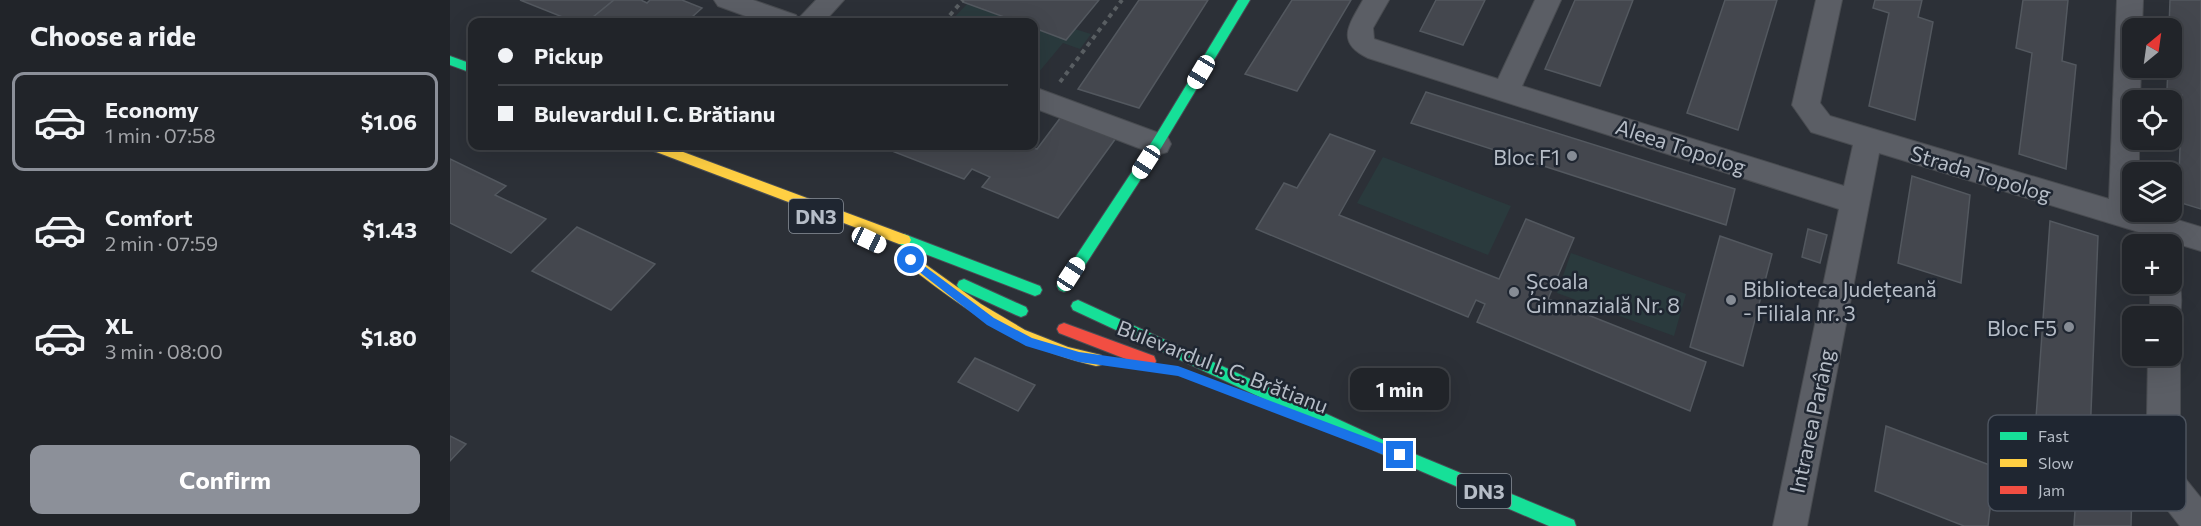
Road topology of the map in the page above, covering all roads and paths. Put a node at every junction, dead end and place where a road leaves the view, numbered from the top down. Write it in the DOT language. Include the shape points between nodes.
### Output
graph roads {
  1 [pos="727,0"];
  2 [pos="831,0"];
  3 [pos="963,0"];
  4 [pos="1122,0"];
  5 [pos="1244,0"];
  6 [pos="1376,0"];
  7 [pos="1548,0"];
  8 [pos="1829,0"];
  9 [pos="2130,0"];
  10 [pos="776,18"];
  11 [pos="813,18"];
  12 [pos="947,18"];
  13 [pos="450,60"];
  14 [pos="468,67"];
  15 [pos="1506,91"];
  16 [pos="1039,99"];
  17 [pos="1868,138"];
  18 [pos="1157,144"];
  19 [pos="665,150"];
  20 [pos="2125,162"];
  21 [pos="721,172"];
  22 [pos="1856,202"];
  23 [pos="2122,215"];
  24 [pos="2137,222"];
  25 [pos="2161,234"];
  26 [pos="2182,237"];
  27 [pos="2201,239"];
  28 [pos="879,245"];
  29 [pos="1064,286"];
  30 [pos="1035,290"];
  31 [pos="1078,306"];
  32 [pos="1021,311"];
  33 [pos="1064,329"];
  34 [pos="2164,366"];
  35 [pos="1222,388"];
  36 [pos="2164,415"];
  37 [pos="1400,455"];
  38 [pos="2186,506"];
  39 [pos="2201,521"];
  40 [pos="1568,526"];
  41 [pos="1790,526"];
  1 -- 10 [label="street"];
  2 -- 11 [label="street"];
  3 -- 12 [label="path"];
  4 -- 16 [label="path"];
  5 -- 18 [label="main road"];
  6 -- 15 [label="street, Aleea Topolog" via="1360,28 1362,44"];
  7 -- 15 [label="street"];
  8 -- 17 [label="street, Strada Topolog" via="1806,105 1821,124"];
  9 -- 20 [label="street"];
  13 -- 14 [label="main road"];
  15 -- 22 [label="street, Aleea Topolog"];
  16 -- 18 [label="street"];
  17 -- 22 [label="street, Intrarea Parâng"];
  17 -- 23 [label="street, Strada Topolog"];
  18 -- 29 [label="main road"];
  19 -- 21 [label="main road, DN3"];
  21 -- 28 [label="main road, DN3"];
  21 -- 30 [label="main road, DN3"];
  22 -- 41 [label="street, Intrarea Parâng"];
  24 -- 25 [label="street, Strada Topolog"];
  26 -- 27 [label="street, Strada Topolog"];
  29 -- 30 [label="main road, DN3" via="1049,285"];
  29 -- 31 [label="main road" via="1074,294"];
  30 -- 32 [label="main road"];
  31 -- 33 [label="main road"];
  31 -- 37 [label="main road, Bulevardul I. C. Brătianu / DN3"];
  32 -- 33 [label="main road" via="1025,325 1038,333"];
  32 -- 33 [label="main road, Bulevardul I. C. Brătianu" via="906,258 990,322 1029,342 1079,357 1162,368"];
  34 -- 36 [label="street"];
  35 -- 37 [label="main road, Bulevardul I. C. Brătianu / DN3"];
  37 -- 40 [label="main road, Bulevardul I. C. Brătianu / DN3"];
  38 -- 39 [label="street"];
}
